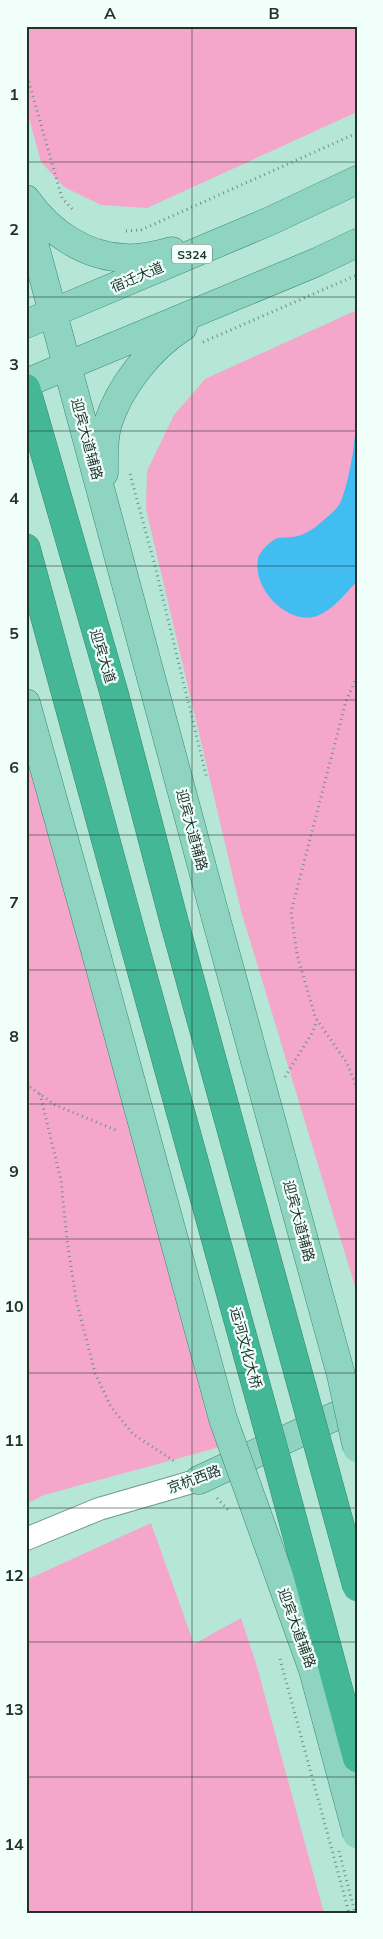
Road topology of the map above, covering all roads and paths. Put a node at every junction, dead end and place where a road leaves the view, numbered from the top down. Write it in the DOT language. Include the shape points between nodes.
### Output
graph roads {
  1 [pos="26,72"];
  2 [pos="357,133"];
  3 [pos="357,180"];
  4 [pos="26,199"];
  5 [pos="26,213"];
  6 [pos="78,214"];
  7 [pos="123,231"];
  8 [pos="229,238"];
  9 [pos="357,243"];
  10 [pos="357,275"];
  11 [pos="235,296"];
  12 [pos="53,312"];
  13 [pos="26,324"];
  14 [pos="203,343"];
  15 [pos="67,366"];
  16 [pos="26,383"];
  17 [pos="26,388"];
  18 [pos="129,470"];
  19 [pos="104,502"];
  20 [pos="26,548"];
  21 [pos="357,677"];
  22 [pos="26,703"];
  23 [pos="208,784"];
  24 [pos="357,1088"];
  25 [pos="40,1094"];
  26 [pos="357,1406"];
  27 [pos="357,1448"];
  28 [pos="199,1480"];
  29 [pos="230,1513"];
  30 [pos="26,1539"];
  31 [pos="357,1587"];
  32 [pos="278,1652"];
  33 [pos="357,1758"];
  34 [pos="357,1834"];
  35 [pos="349,1913"];
  1 -- 6 [label="path" via="62,198"];
  2 -- 7 [label="path" via="141,230"];
  3 -- 8 [label="main road, 宿迁大道 / S324"];
  4 -- 8 [label="main road" via="52,228 72,243 97,254 127,258"];
  5 -- 12 [label="main road, 迎宾大道辅路"];
  8 -- 12 [label="main road, 宿迁大道 / S324"];
  9 -- 11 [label="main road"];
  10 -- 14 [label="path"];
  11 -- 15 [label="main road"];
  11 -- 19 [label="main road" via="170,335 122,390 108,424 104,449"];
  12 -- 13 [label="main road, 宿迁大道 / S324"];
  12 -- 15 [label="main road, 迎宾大道辅路"];
  15 -- 16 [label="main road"];
  15 -- 19 [label="main road, 迎宾大道辅路"];
  17 -- 31 [label="highway, 迎宾大道, bridge" via="114,694"];
  18 -- 23 [label="path"];
  19 -- 27 [label="main road, 迎宾大道辅路, bridge" via="341,1375"];
  20 -- 33 [label="highway, 运河文化大桥, bridge"];
  21 -- 24 [label="path" via="346,701 291,912 297,954 314,1017 347,1062"];
  22 -- 34 [label="main road, 迎宾大道辅路, bridge" via="223,1419 312,1670"];
  25 -- 28 [label="path" via="61,1180 76,1299 95,1373 111,1407 133,1434"];
  26 -- 28 [label="main road, 京杭西路"];
  28 -- 29 [label="path"];
  28 -- 30 [label="street, 京杭西路" via="98,1509"];
  32 -- 35 [label="path"];
}
